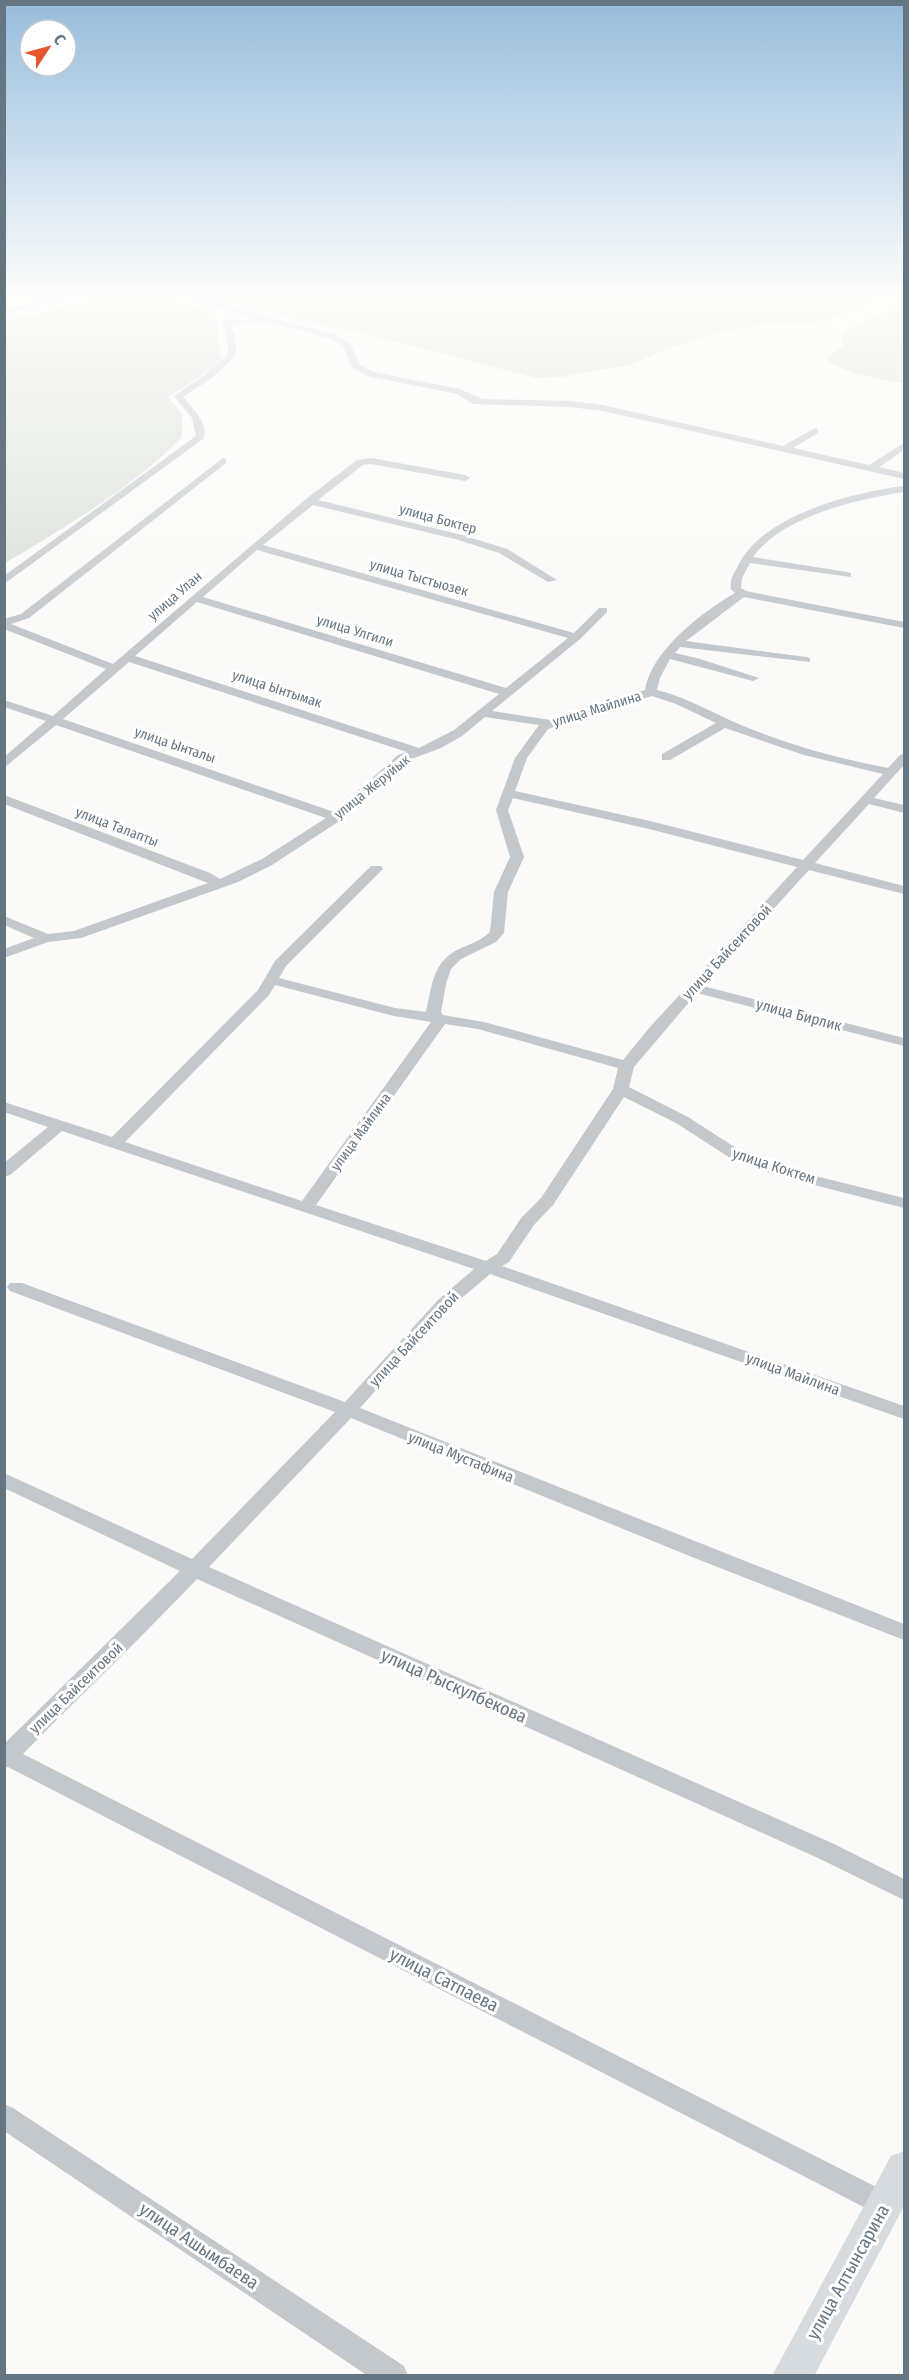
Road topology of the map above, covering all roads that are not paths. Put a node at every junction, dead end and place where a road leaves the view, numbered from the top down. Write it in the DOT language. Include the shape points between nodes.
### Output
graph roads {
  1 [pos="185,404"];
  2 [pos="571,404"];
  3 [pos="815,431"];
  4 [pos="904,446"];
  5 [pos="785,449"];
  6 [pos="224,460"];
  7 [pos="870,469"];
  8 [pos="904,477"];
  9 [pos="465,478"];
  10 [pos="904,489"];
  11 [pos="309,501"];
  12 [pos="255,546"];
  13 [pos="747,559"];
  14 [pos="847,575"];
  15 [pos="552,580"];
  16 [pos="4,581"];
  17 [pos="743,594"];
  18 [pos="196,598"];
  19 [pos="603,610"];
  20 [pos="4,624"];
  21 [pos="904,625"];
  22 [pos="576,637"];
  23 [pos="676,643"];
  24 [pos="667,655"];
  25 [pos="126,657"];
  26 [pos="806,660"];
  27 [pos="116,669"];
  28 [pos="753,678"];
  29 [pos="506,692"];
  30 [pos="651,692"];
  31 [pos="4,703"];
  32 [pos="480,713"];
  33 [pos="56,720"];
  34 [pos="549,723"];
  35 [pos="724,723"];
  36 [pos="417,752"];
  37 [pos="666,757"];
  38 [pos="4,764"];
  39 [pos="899,767"];
  40 [pos="510,793"];
  41 [pos="4,799"];
  42 [pos="867,800"];
  43 [pos="904,808"];
  44 [pos="336,817"];
  45 [pos="805,864"];
  46 [pos="376,869"];
  47 [pos="218,884"];
  48 [pos="904,890"];
  49 [pos="4,920"];
  50 [pos="46,938"];
  51 [pos="4,954"];
  52 [pos="271,980"];
  53 [pos="694,988"];
  54 [pos="440,1020"];
  55 [pos="904,1042"];
  56 [pos="626,1066"];
  57 [pos="621,1089"];
  58 [pos="4,1107"];
  59 [pos="60,1125"];
  60 [pos="114,1144"];
  61 [pos="4,1172"];
  62 [pos="904,1203"];
  63 [pos="307,1206"];
  64 [pos="489,1269"];
  65 [pos="16,1287"];
  66 [pos="347,1411"];
  67 [pos="904,1413"];
  68 [pos="4,1480"];
  69 [pos="193,1569"];
  70 [pos="904,1632"];
  71 [pos="6,1756"];
  72 [pos="904,1890"];
  73 [pos="4,2116"];
  74 [pos="904,2169"];
  75 [pos="885,2205"];
  76 [pos="394,2376"];
  77 [pos="792,2376"];
  1 -- 16 [label="street" via="196,418 200,437"];
  2 -- 5 [label="street"];
  3 -- 5 [label="street"];
  4 -- 7 [label="street"];
  5 -- 7 [label="street"];
  6 -- 20 [label="street" via="25,616"];
  7 -- 8 [label="street"];
  9 -- 11 [label="street, улица Улан" via="360,462"];
  10 -- 13 [label="street" via="859,497 810,515 767,537"];
  11 -- 12 [label="street, улица Улан"];
  11 -- 15 [label="street, улица Боктер" via="503,551"];
  12 -- 18 [label="street, улица Улан"];
  12 -- 22 [label="street, улица Тыстыозек"];
  13 -- 14 [label="street"];
  13 -- 17 [label="street" via="734,585"];
  17 -- 21 [label="street"];
  17 -- 23 [label="street, улица Майлина" via="691,628"];
  18 -- 25 [label="street, улица Улан"];
  18 -- 29 [label="street, улица Улгили"];
  19 -- 22 [label="street, улица Жеруйык"];
  20 -- 27 [label="street"];
  22 -- 29 [label="street, улица Жеруйык"];
  23 -- 24 [label="street, улица Майлина"];
  23 -- 26 [label="street"];
  24 -- 28 [label="street"];
  24 -- 30 [label="street, улица Майлина"];
  25 -- 27 [label="street, улица Улан"];
  25 -- 36 [label="street, улица Ынтымак"];
  27 -- 33 [label="street, улица Улан"];
  29 -- 32 [label="street, улица Жеруйык"];
  30 -- 34 [label="street, улица Майлина"];
  30 -- 35 [label="street" via="678,699"];
  31 -- 33 [label="street, улица Ынталы"];
  32 -- 34 [label="street"];
  32 -- 36 [label="street, улица Жеруйык" via="458,733"];
  33 -- 38 [label="street, улица Улан"];
  33 -- 44 [label="street, улица Ынталы"];
  34 -- 40 [label="street, улица Майлина" via="521,758"];
  35 -- 37 [label="street"];
  35 -- 39 [label="street" via="801,751"];
  36 -- 44 [label="street, улица Жеруйык" via="402,758"];
  39 -- 42 [label="street, улица Байсеитовой"];
  40 -- 45 [label="street" via="654,820"];
  40 -- 54 [label="street, улица Майлина" via="502,810 517,857 501,892 497,933 488,942 458,954 444,968 433,1013"];
  41 -- 47 [label="street, улица Талапты"];
  42 -- 43 [label="street"];
  42 -- 45 [label="street, улица Байсеитовой"];
  44 -- 47 [label="street, улица Жеруйык" via="261,865"];
  45 -- 48 [label="street"];
  45 -- 53 [label="street, улица Байсеитовой"];
  46 -- 52 [label="street" via="280,964"];
  47 -- 50 [label="street, улица Жеруйык" via="76,935"];
  49 -- 50 [label="street, улица Жеруйык"];
  50 -- 51 [label="street, улица Жеруйык"];
  52 -- 54 [label="street"];
  52 -- 60 [label="street" via="264,992"];
  53 -- 55 [label="street, улица Бирлик"];
  53 -- 56 [label="street, улица Байсеитовой"];
  54 -- 56 [label="street" via="479,1025"];
  54 -- 63 [label="street, улица Майлина"];
  56 -- 57 [label="street, улица Байсеитовой"];
  57 -- 62 [label="street, улица Коктем" via="682,1120 741,1158"];
  57 -- 64 [label="street, улица Байсеитовой" via="547,1201 503,1258"];
  58 -- 59 [label="street, улица Майлина"];
  59 -- 60 [label="street, улица Майлина"];
  59 -- 61 [label="street"];
  60 -- 63 [label="street, улица Майлина"];
  63 -- 64 [label="street, улица Майлина"];
  64 -- 66 [label="street, улица Байсеитовой" via="444,1304"];
  64 -- 67 [label="street, улица Майлина"];
  65 -- 66 [label="street, улица Мустафина"];
  66 -- 69 [label="street, улица Байсеитовой"];
  66 -- 70 [label="street, улица Мустафина"];
  68 -- 69 [label="street, улица Рыскулбекова"];
  69 -- 71 [label="street, улица Байсеитовой"];
  69 -- 72 [label="street, улица Рыскулбекова" via="826,1851"];
  71 -- 75 [label="street, улица Сатпаева"];
  73 -- 76 [label="street, улица Ашымбаева"];
  74 -- 75 [label="street, улица Алтынсарина"];
  75 -- 77 [label="street, улица Алтынсарина"];
}
